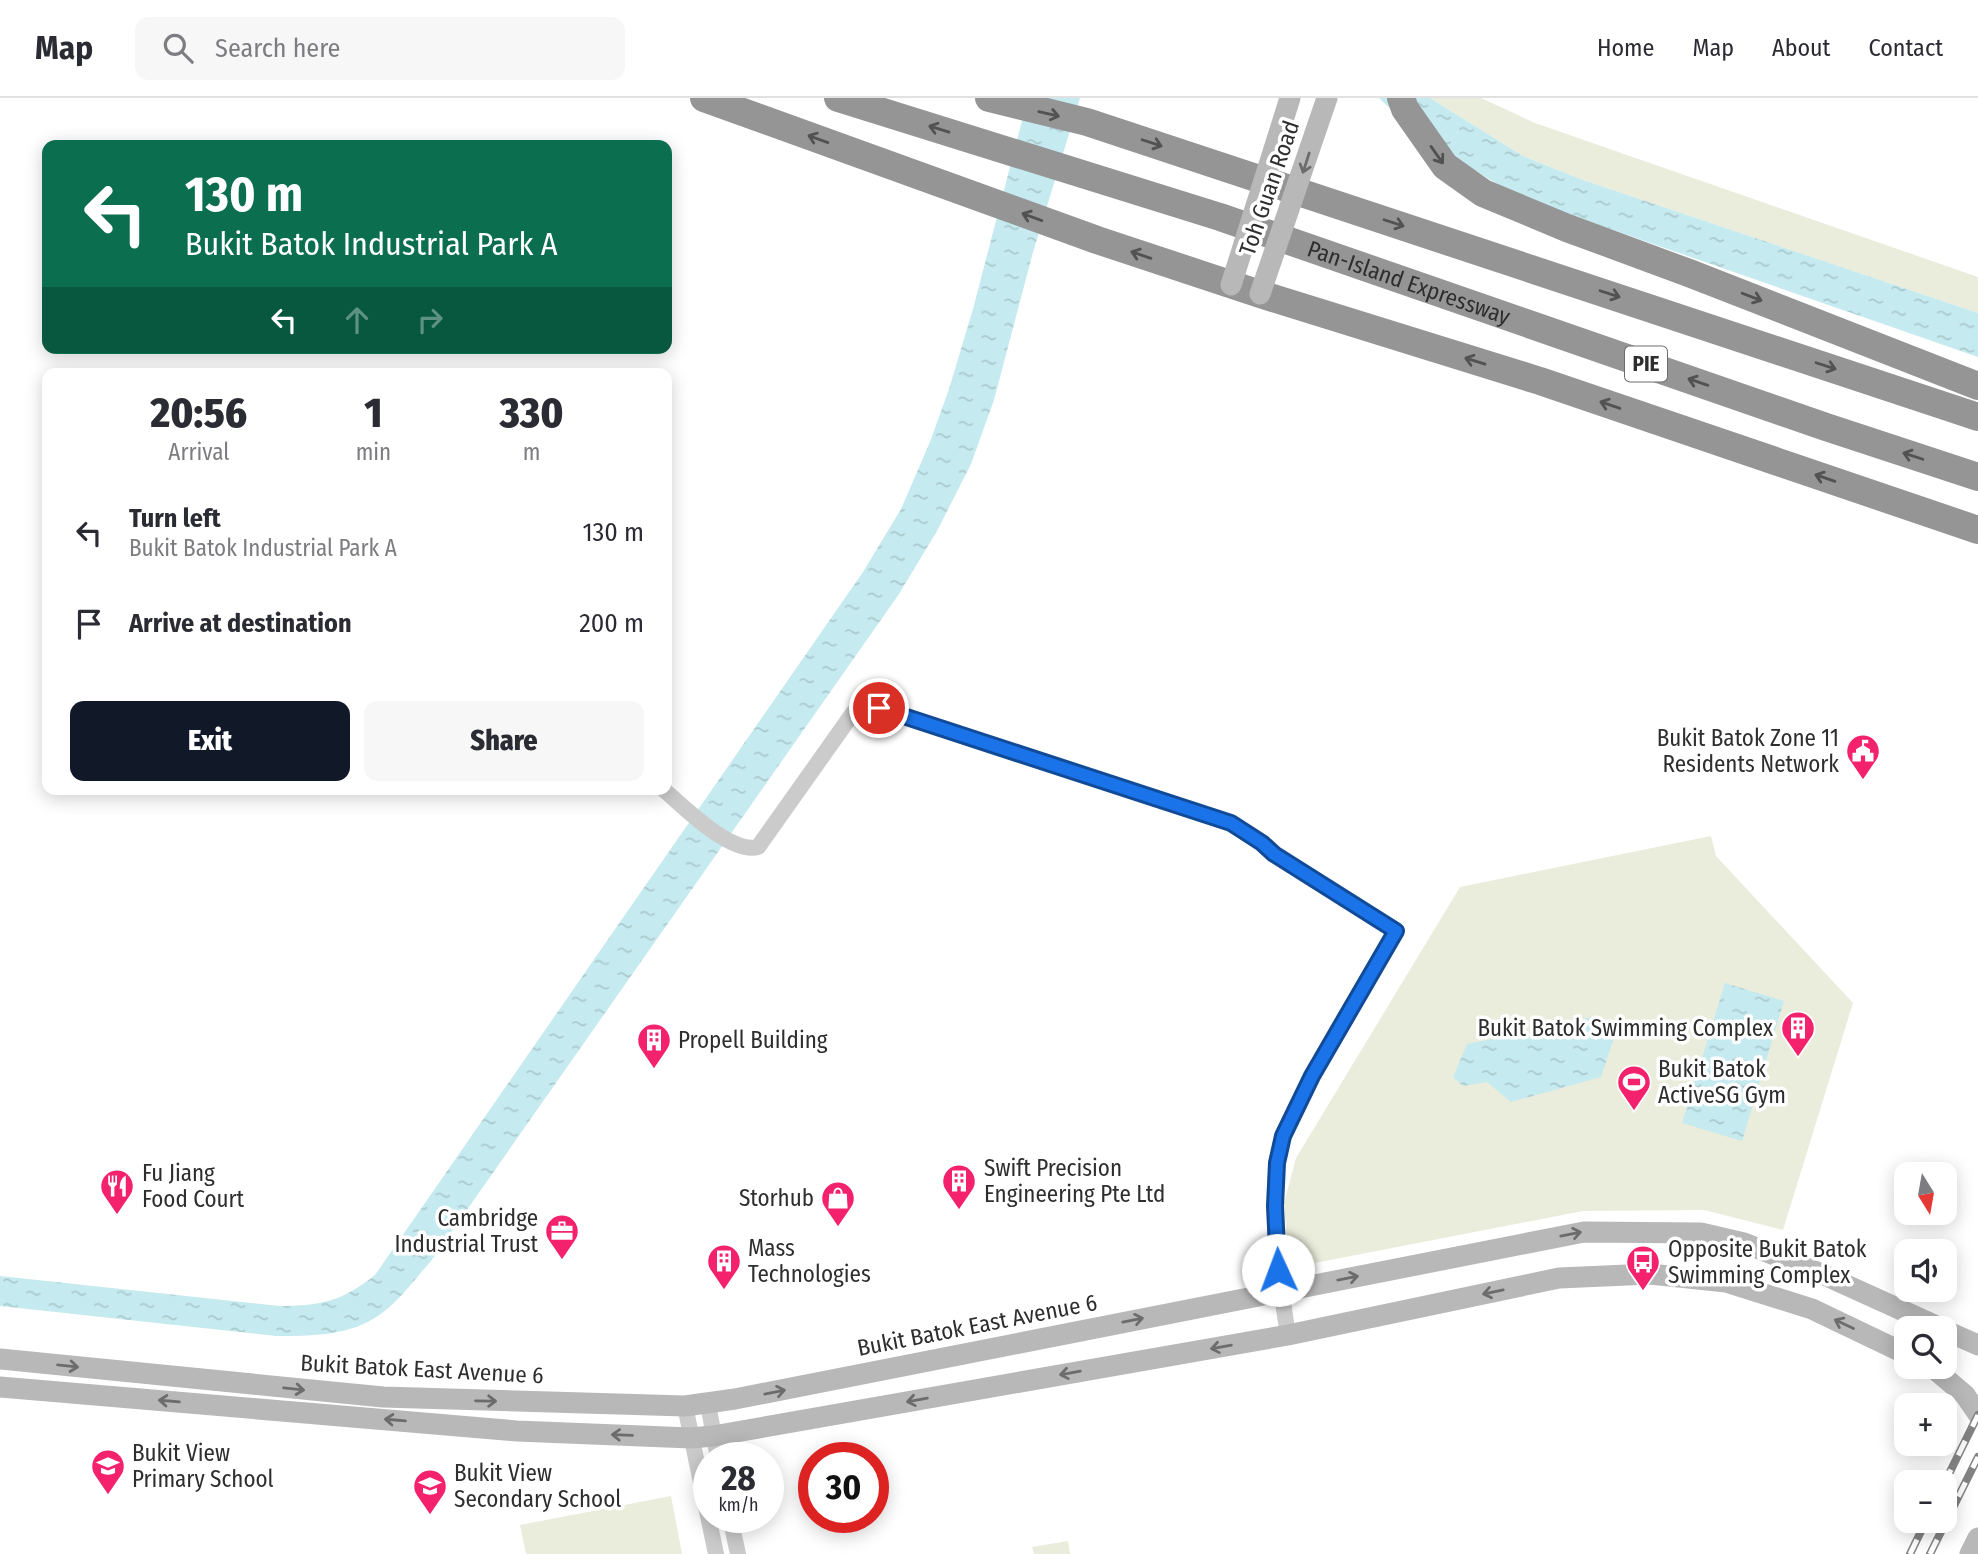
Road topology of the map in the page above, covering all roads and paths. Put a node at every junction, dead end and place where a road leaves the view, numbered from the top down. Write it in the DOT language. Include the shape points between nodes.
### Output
graph roads {
  1 [pos="704,98"];
  2 [pos="838,98"];
  3 [pos="1290,98"];
  4 [pos="1327,98"];
  5 [pos="1401,98"];
  6 [pos="1000,101"];
  7 [pos="1231,285"];
  8 [pos="1260,295"];
  9 [pos="1978,386"];
  10 [pos="1978,417"];
  11 [pos="1978,477"];
  12 [pos="1978,530"];
  13 [pos="670,795"];
  14 [pos="1281,1292"];
  15 [pos="1914,1316"];
  16 [pos="1288,1335"];
  17 [pos="1957,1335"];
  18 [pos="1975,1342"];
  19 [pos="1894,1348"];
  20 [pos="0,1359"];
  21 [pos="1957,1378"];
  22 [pos="1947,1379"];
  23 [pos="0,1387"];
  24 [pos="1978,1388"];
  25 [pos="708,1404"];
  26 [pos="685,1406"];
  27 [pos="1978,1414"];
  28 [pos="713,1436"];
  29 [pos="691,1438"];
  30 [pos="714,1442"];
  31 [pos="733,1533"];
  32 [pos="1978,1538"];
  33 [pos="716,1554"];
  34 [pos="738,1554"];
  35 [pos="1970,1554"];
  7 -- 1 [label="highway, one-way"];
  11 -- 2 [label="highway, Pan-Island Expressway / PIE, one-way" via="1232,221"];
  3 -- 7 [label="main road, Toh Guan Road, bridge"];
  4 -- 8 [label="main road, Toh Guan Road, one-way, bridge"];
  5 -- 9 [label="highway, one-way" via="1445,166 1483,194"];
  6 -- 10 [label="highway, PIE, one-way" via="1087,122"];
  7 -- 8 [label="highway"];
  12 -- 8 [label="highway, one-way" via="1540,381"];
  13 -- 14 [label="street" via="733,844 750,848 762,844 853,713 879,708 1231,823 1396,931 1312,1076 1283,1136 1275,1206"];
  14 -- 15 [label="main road, Bukit Batok East Avenue 6, one-way" via="1584,1232 1701,1233 1744,1243"];
  14 -- 16 [label="street"];
  25 -- 14 [label="main road, Bukit Batok East Avenue 6, one-way"];
  19 -- 16 [label="main road, one-way" via="1812,1309 1726,1282 1650,1274 1559,1278"];
  16 -- 28 [label="main road, one-way"];
  17 -- 18 [label="main road, Bukit Batok East Avenue 6"];
  20 -- 26 [label="main road, Bukit Batok East Avenue 6, one-way" via="383,1397"];
  21 -- 24 [label="main road"];
  22 -- 27 [label="main road"];
  29 -- 23 [label="main road, one-way" via="517,1431"];
  25 -- 26 [label="main road, Bukit Batok East Avenue 6"];
  25 -- 28 [label="street"];
  26 -- 29 [label="street"];
  28 -- 29 [label="main road"];
  28 -- 30 [label="street"];
  29 -- 33 [label="street"];
  31 -- 34 [label="street"];
  32 -- 35 [label="main road"];
}
